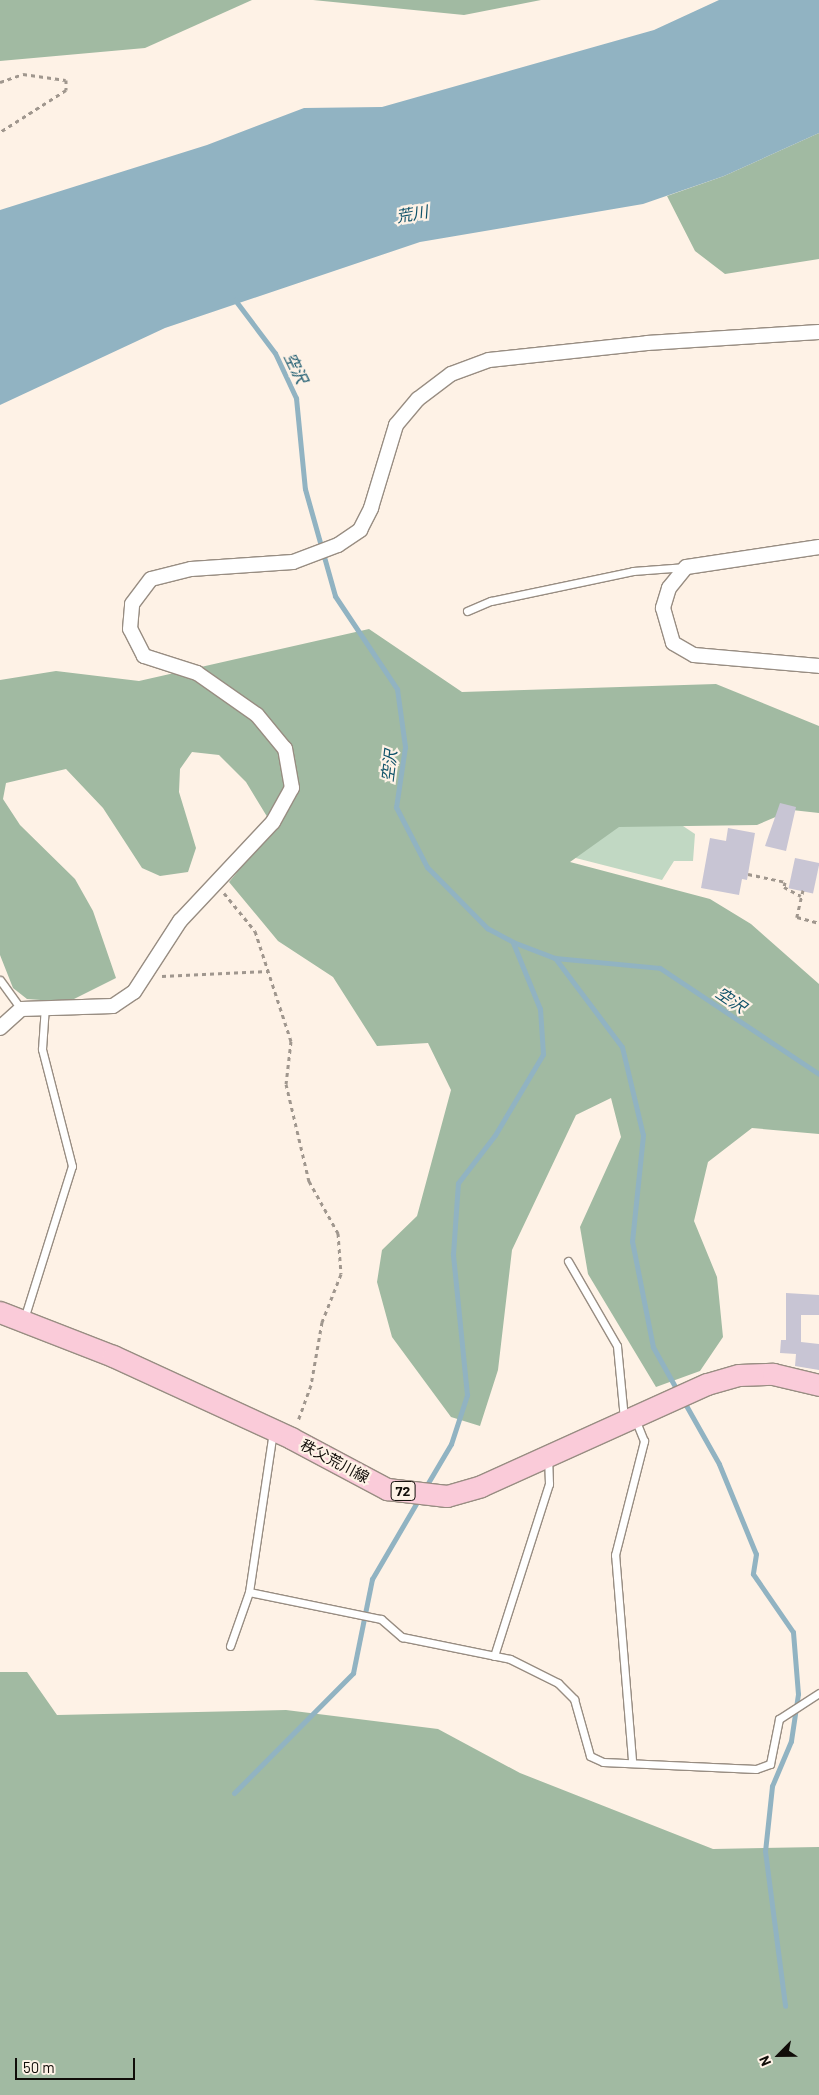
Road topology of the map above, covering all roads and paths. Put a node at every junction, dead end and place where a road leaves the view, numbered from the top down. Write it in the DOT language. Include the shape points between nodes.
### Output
graph roads {
  1 [pos="0,82"];
  2 [pos="0,132"];
  3 [pos="819,332"];
  4 [pos="819,547"];
  5 [pos="686,566"];
  6 [pos="467,611"];
  7 [pos="819,666"];
  8 [pos="748,874"];
  9 [pos="212,882"];
  10 [pos="803,890"];
  11 [pos="801,896"];
  12 [pos="819,923"];
  13 [pos="267,971"];
  14 [pos="144,977"];
  15 [pos="0,980"];
  16 [pos="22,1009"];
  17 [pos="45,1010"];
  18 [pos="0,1028"];
  19 [pos="568,1261"];
  20 [pos="0,1312"];
  21 [pos="24,1319"];
  22 [pos="819,1386"];
  23 [pos="629,1419"];
  24 [pos="282,1434"];
  25 [pos="548,1454"];
  26 [pos="249,1592"];
  27 [pos="230,1646"];
  28 [pos="494,1656"];
  29 [pos="819,1693"];
  30 [pos="632,1760"];
  1 -- 2 [label="path" via="23,74 66,80 66,90"];
  3 -- 9 [label="street" via="647,343 489,360 451,374 418,399 396,425 360,530 338,545 293,562 191,569 151,579 132,604 130,629 144,656 197,673 239,700 276,734 292,769 286,804"];
  4 -- 5 [label="street"];
  5 -- 6 [label="lane" via="633,571 491,601"];
  5 -- 7 [label="street" via="669,588 663,608 673,643 694,655"];
  8 -- 11 [label="path" via="785,882 784,887"];
  9 -- 13 [label="path" via="255,930"];
  9 -- 14 [label="street"];
  10 -- 11 [label="path"];
  11 -- 12 [label="path" via="797,917"];
  13 -- 14 [label="path"];
  13 -- 24 [label="path" via="291,1041 286,1084 309,1181 338,1234 341,1274 322,1322 311,1385"];
  14 -- 17 [label="street" via="134,992 113,1006"];
  15 -- 16 [label="lane"];
  16 -- 17 [label="street"];
  16 -- 18 [label="street"];
  17 -- 21 [label="lane" via="42,1049 72,1166"];
  19 -- 23 [label="lane" via="617,1346"];
  20 -- 21 [label="main road, 秩父荒川線 / 72"];
  21 -- 24 [label="main road, 秩父荒川線 / 72"];
  22 -- 23 [label="main road, 秩父荒川線 / 72" via="773,1374 740,1375 707,1384"];
  23 -- 25 [label="main road, 秩父荒川線 / 72"];
  23 -- 30 [label="lane" via="644,1441 615,1555"];
  24 -- 25 [label="main road, 秩父荒川線 / 72" via="387,1489 447,1496 481,1486"];
  24 -- 26 [label="lane"];
  25 -- 28 [label="lane" via="549,1484"];
  26 -- 27 [label="lane"];
  26 -- 28 [label="lane" via="381,1619 402,1637"];
  28 -- 30 [label="lane" via="510,1659 558,1683 574,1699 590,1756 603,1762"];
  29 -- 30 [label="lane" via="779,1719 770,1764 756,1769"];
}
